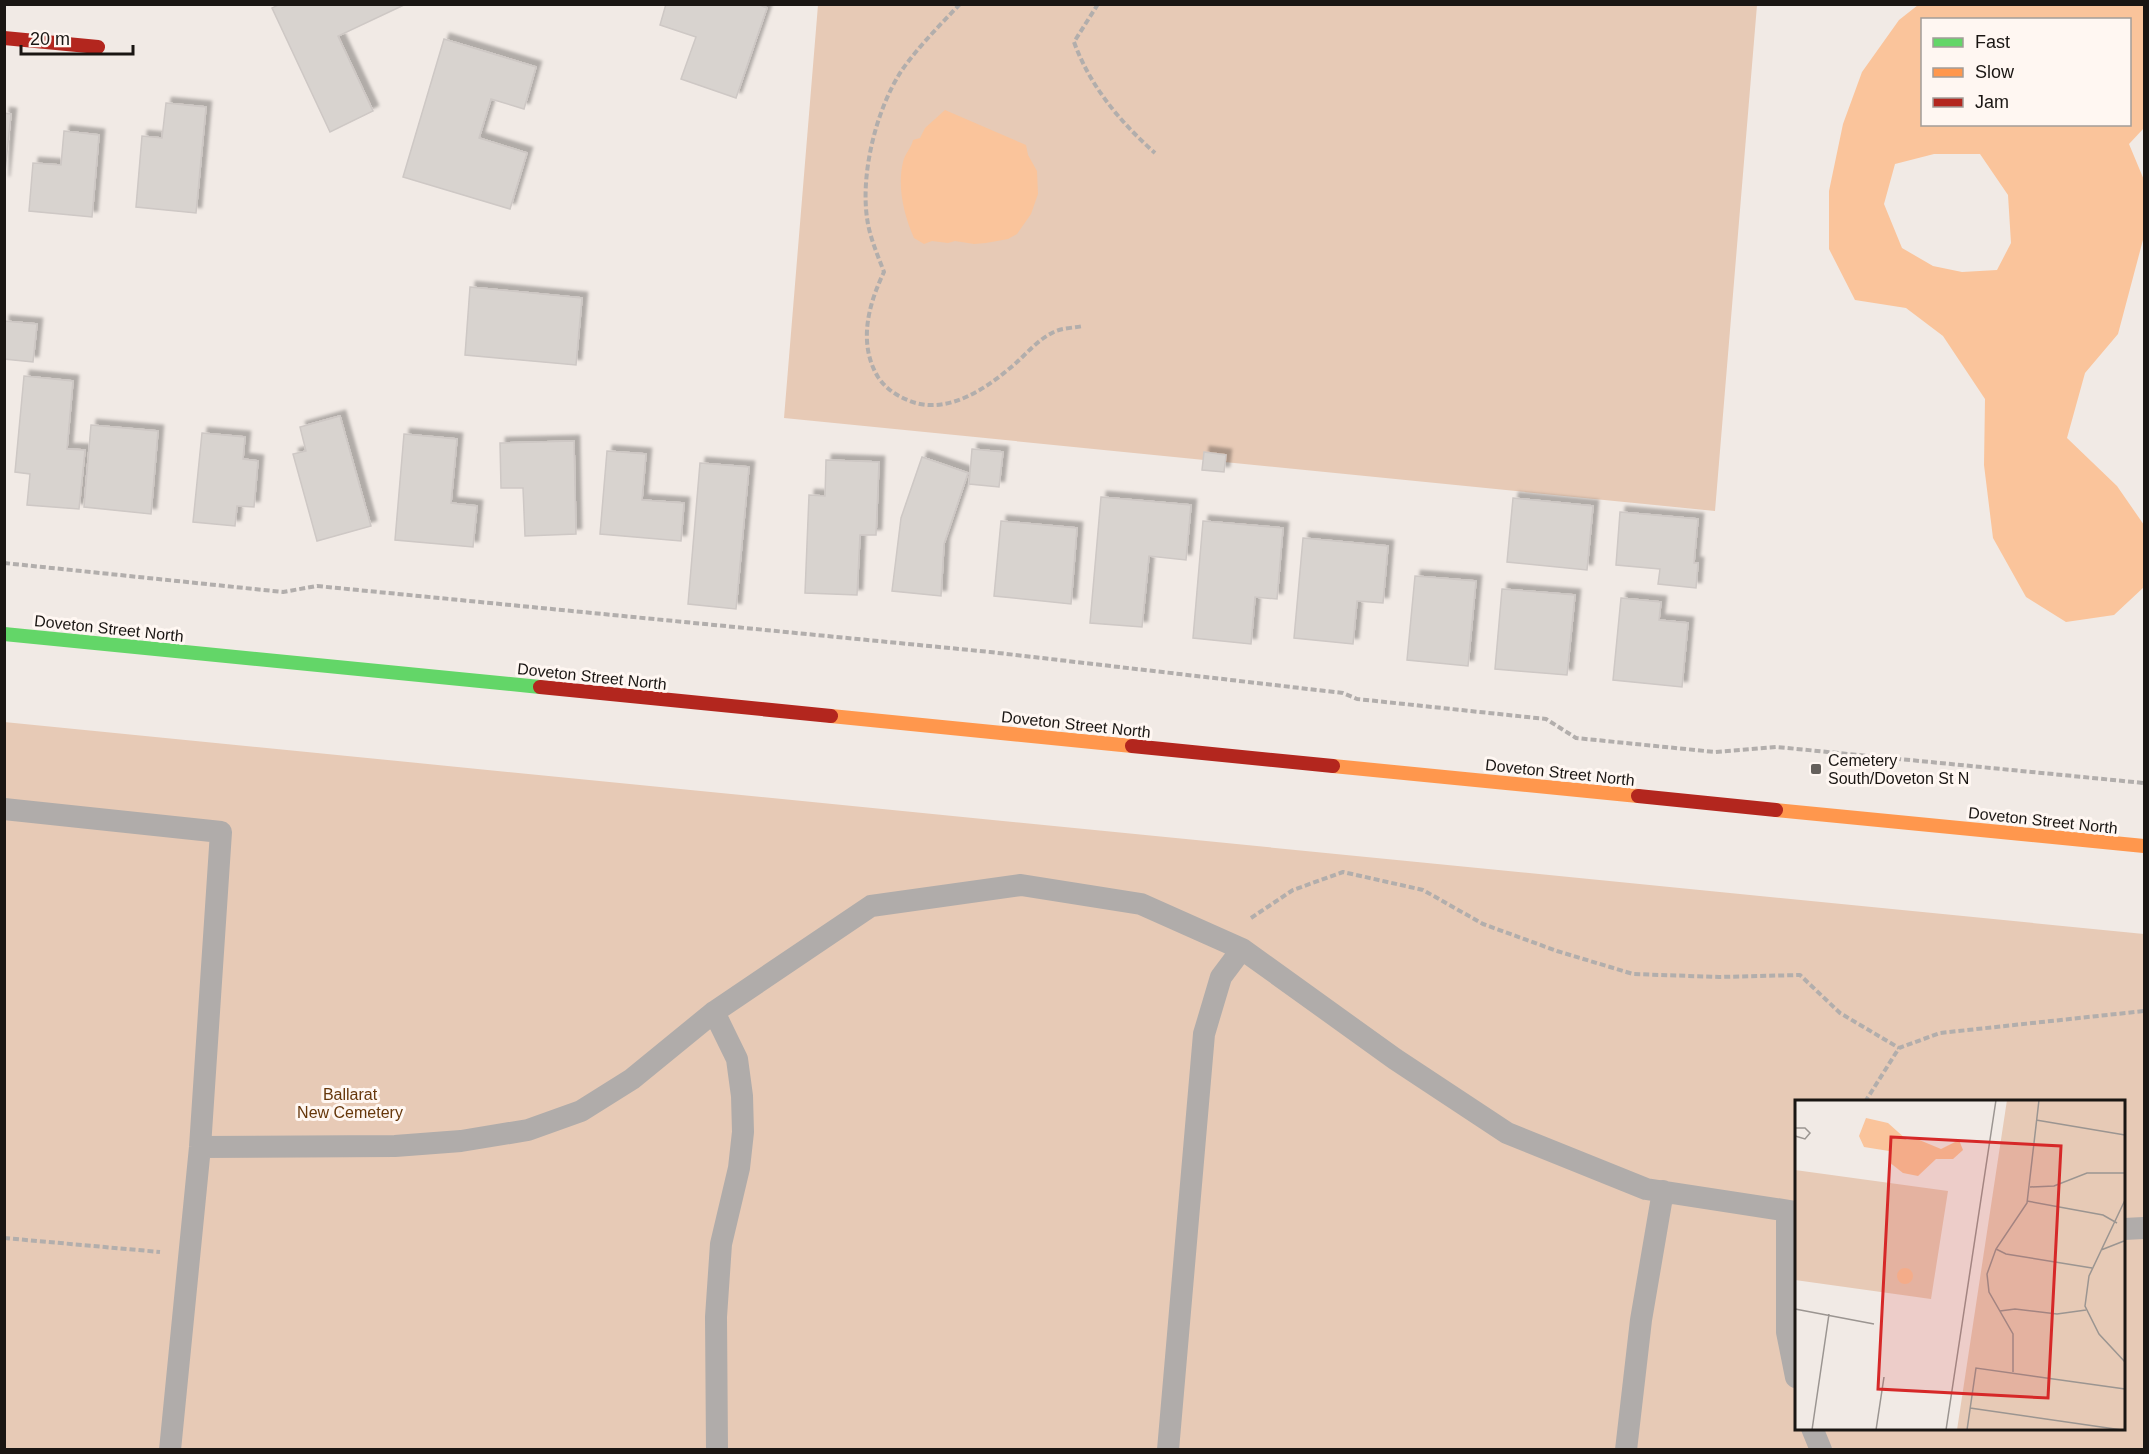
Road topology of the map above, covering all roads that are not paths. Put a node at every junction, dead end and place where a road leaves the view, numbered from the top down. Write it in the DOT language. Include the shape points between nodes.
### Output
graph roads {
  1 [pos="4,38"];
  2 [pos="98,47"];
  3 [pos="4,634"];
  4 [pos="4,809"];
  5 [pos="2145,846"];
  6 [pos="1242,949"];
  7 [pos="714,1012"];
  8 [pos="200,1147"];
  9 [pos="1663,1191"];
  10 [pos="1792,1211"];
  11 [pos="2145,1228"];
  12 [pos="2125,1229"];
  13 [pos="1795,1368"];
  14 [pos="1813,1430"];
  15 [pos="170,1449"];
  16 [pos="717,1449"];
  17 [pos="1167,1449"];
  18 [pos="1626,1449"];
  19 [pos="1821,1449"];
  1 -- 2 [label="street"];
  3 -- 5 [label="street, Doveton Street North"];
  4 -- 8 [label="lane" via="221,832"];
  6 -- 7 [label="lane" via="1141,904 1022,885 871,906"];
  6 -- 9 [label="lane" via="1395,1059 1507,1133 1646,1189"];
  6 -- 17 [label="lane" via="1221,977 1204,1034"];
  7 -- 8 [label="lane" via="632,1079 580,1110 528,1130 395,1146"];
  7 -- 16 [label="lane" via="737,1059 743,1132 739,1168 721,1244 716,1317"];
  8 -- 15 [label="lane"];
  9 -- 10 [label="lane"];
  9 -- 18 [label="lane" via="1641,1320"];
  10 -- 13 [label="lane" via="1787,1332"];
  11 -- 12 [label="lane"];
  14 -- 19 [label="lane"];
}
